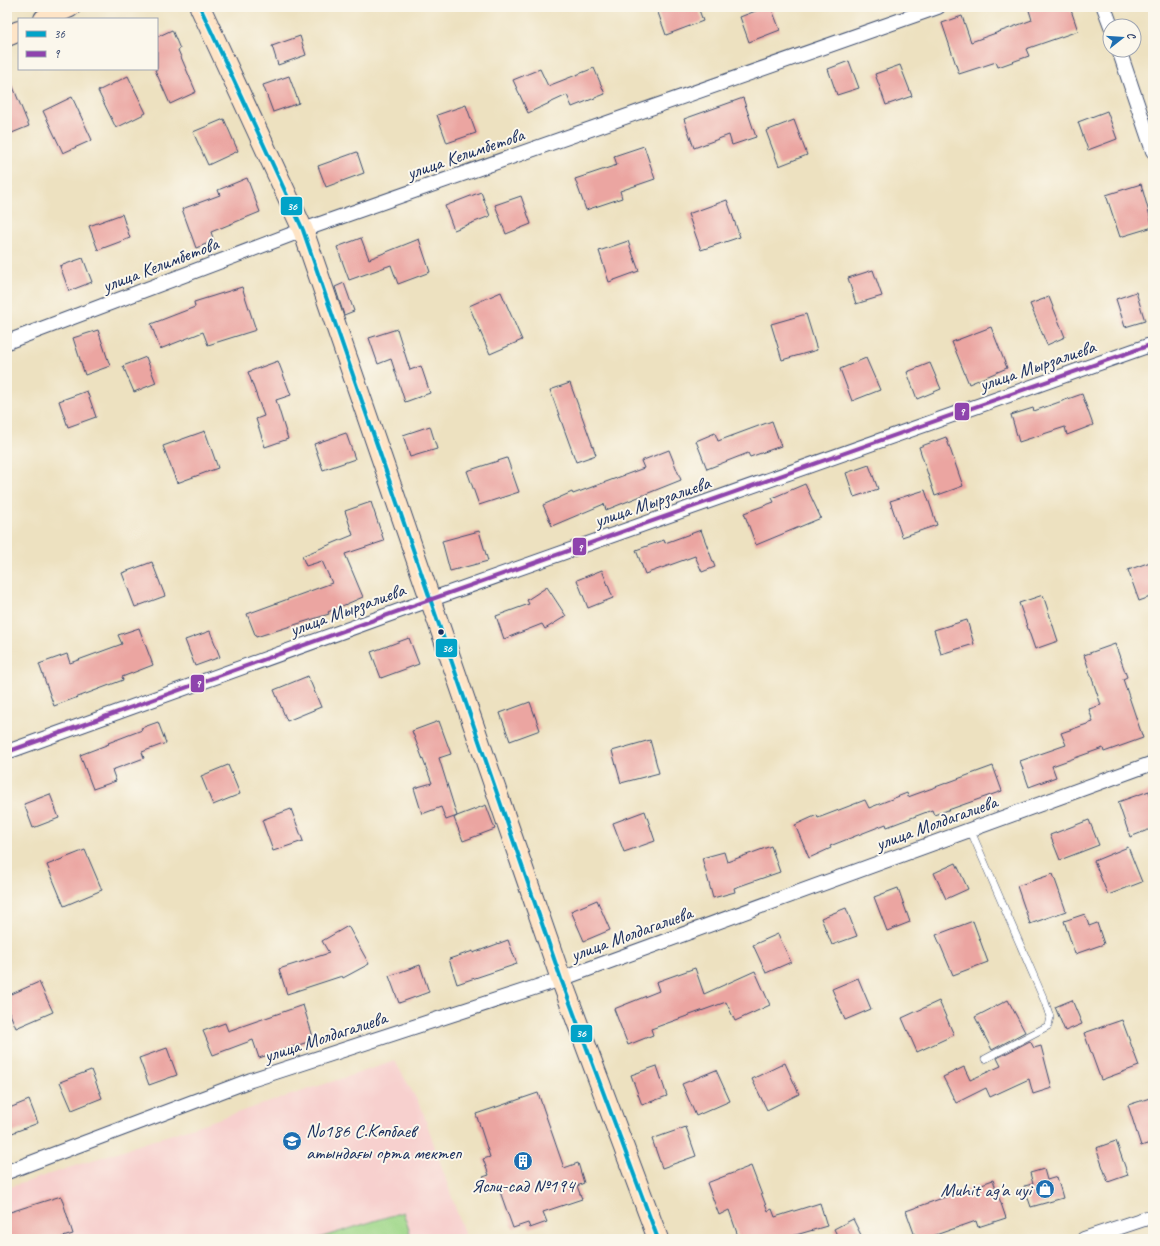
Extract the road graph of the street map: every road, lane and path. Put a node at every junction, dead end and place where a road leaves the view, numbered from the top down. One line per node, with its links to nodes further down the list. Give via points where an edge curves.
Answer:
1 (70, 7): 5 (main road)
2 (200, 7): 11 (main road)
3 (938, 7): 11 (street, улица Келимбетова)
4 (1104, 7): 6 (street)
5 (46, 18)
6 (1108, 18)
7 (18, 31): 8 (main road)
8 (7, 36)
9 (1122, 58): 10 (street)
10 (1153, 150)
11 (303, 230): 12 (street, улица Келимбетова); 14 (main road)
12 (7, 342)
13 (1153, 344): 14 (street, улица Мырзалиева)
14 (432, 599): 15 (street, улица Мырзалиева); 18 (main road)
15 (7, 752)
16 (1153, 763): 17 (street, улица Молдагалиева)
17 (970, 829): 18 (street, улица Молдагалиева); 19 (lane, via 1050,1017 1048,1026)
18 (561, 978): 20 (street, улица Молдагалиева, via 251,1080); 22 (main road)
19 (985, 1059)
20 (7, 1172)
21 (1153, 1216): 23 (street)
22 (658, 1239)
23 (1084, 1239)

